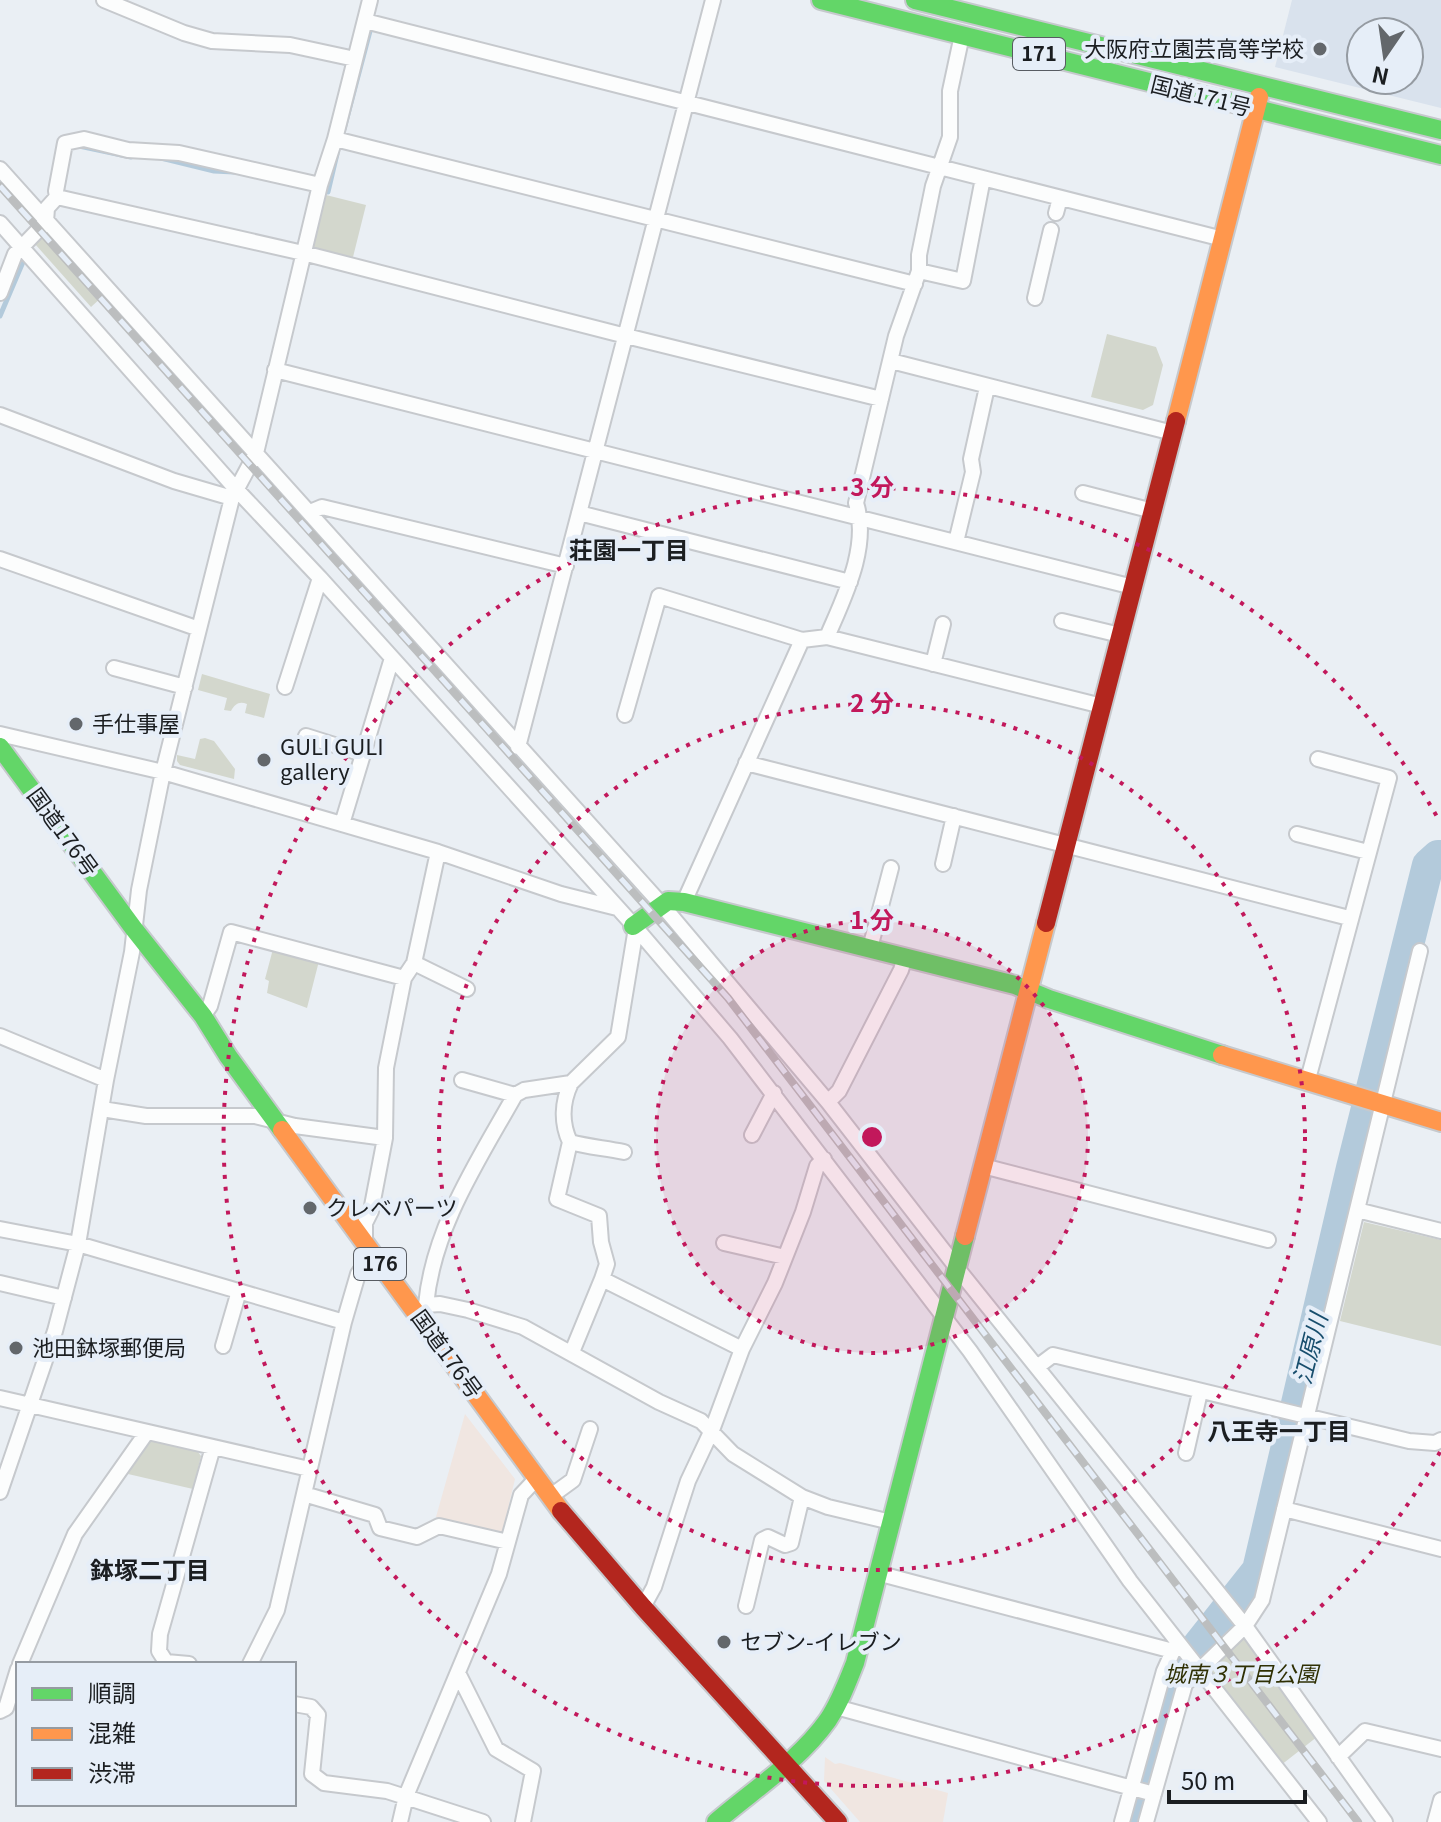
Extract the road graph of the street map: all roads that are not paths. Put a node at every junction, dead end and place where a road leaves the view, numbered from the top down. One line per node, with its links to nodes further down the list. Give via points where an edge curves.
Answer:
1 (104, 0): 9 (street, via 212,41 290,45)
2 (370, 0): 7 (street)
3 (713, 0): 11 (street)
4 (821, 0): 8 (main road, 国道171号 / 171)
5 (915, 0): 6 (main road, 国道171号 / 171)
6 (974, 7): 10 (main road, 国道171号 / 171)
7 (365, 21): 9 (street); 11 (street)
8 (962, 35): 12 (main road, 国道171号 / 171); 16 (street, via 950,91 950,137)
9 (355, 59): 14 (street)
10 (1262, 85): 12 (main road); 13 (main road, 国道171号 / 171)
11 (687, 103): 16 (street); 23 (street)
12 (1256, 110): 15 (main road, 国道171号 / 171); 27 (main road)
13 (1441, 130)
14 (335, 139): 19 (street); 23 (street)
15 (1441, 155)
16 (941, 168): 18 (street); 30 (street)
17 (0, 169): 24 (street)
18 (983, 178): 21 (street); 30 (street, via 963,281)
19 (320, 185): 20 (street, via 179,153 128,150 84,139 65,143); 29 (street)
20 (57, 197): 24 (street, via 47,208); 29 (street)
21 (1060, 198): 22 (street); 27 (street)
22 (1056, 213)
23 (656, 219): 30 (street); 33 (street)
24 (46, 222): 28 (street); 41 (street)
25 (0, 223): 28 (street)
26 (1051, 230): 32 (street)
27 (1223, 239): 39 (main road)
28 (21, 246): 31 (street); 43 (street)
29 (303, 253): 33 (street); 35 (street)
30 (917, 278): 34 (street)
31 (0, 293)
32 (1035, 298)
33 (626, 336): 37 (street); 40 (street)
34 (891, 361): 36 (street); 37 (street)
35 (275, 370): 40 (street); 41 (street)
36 (987, 387): 39 (street); 48 (street)
37 (881, 399): 47 (street, via 856,503)
38 (0, 415): 43 (street, via 174,481)
39 (1173, 433): 44 (main road)
40 (595, 451): 46 (street); 47 (street)
41 (256, 453): 43 (street); 45 (street)
42 (1083, 493): 44 (street)
43 (234, 494): 51 (street); 56 (street)
44 (1153, 511): 53 (main road)
45 (310, 512): 50 (street, via 322,507); 70 (street)
46 (579, 513): 50 (street); 52 (street)
47 (861, 518): 48 (street); 52 (street)
48 (956, 542): 53 (street)
49 (0, 559): 56 (street)
50 (566, 566): 70 (street)
51 (320, 578): 60 (street); 64 (street)
52 (850, 582): 58 (street)
53 (1133, 587): 57 (main road)
54 (1062, 621): 57 (street)
55 (943, 624): 61 (street)
56 (199, 629): 63 (street)
57 (1120, 635): 65 (main road)
58 (827, 637): 59 (street); 61 (street)
59 (802, 640): 66 (street, via 659,596); 73 (street)
60 (392, 658): 71 (street); 85 (street)
61 (933, 664): 65 (street)
62 (114, 668): 63 (street)
63 (185, 687): 74 (street)
64 (285, 687)
65 (1102, 706): 78 (main road)
66 (625, 715)
67 (0, 734): 74 (street)
68 (306, 736): 71 (street)
69 (0, 747): 88 (main road, 国道176号 / 176)
70 (518, 747): 84 (street)
71 (363, 754): 76 (street)
72 (1318, 759): 80 (street, via 1389,778)
73 (746, 763): 75 (street); 83 (street)
74 (163, 772): 76 (street); 88 (street)
75 (954, 816): 78 (street); 81 (street)
76 (342, 824): 79 (street)
77 (1297, 834): 80 (street)
78 (1066, 845): 86 (street); 95 (main road)
79 (438, 852): 85 (street); 92 (street)
80 (1368, 852): 86 (street)
81 (943, 864)
82 (891, 868): 89 (street)
83 (684, 902): 84 (main road); 89 (main road)
84 (662, 905): 87 (main road); 106 (street)
85 (615, 907): 87 (street)
86 (1349, 918): 101 (street)
87 (637, 924): 100 (street, via 618,1037); 103 (street)
88 (134, 929): 96 (main road, 国道176号 / 176); 98 (street)
89 (870, 948): 91 (main road)
90 (1420, 951): 107 (street)
91 (905, 957): 95 (main road); 106 (street, via 839,1091)
92 (414, 963): 93 (street); 94 (street)
93 (404, 978): 96 (street, via 231,932); 112 (street, via 386,1068)
94 (467, 989)
95 (1029, 991): 101 (main road); 116 (main road)
96 (203, 1016): 109 (main road, 国道176号 / 176)
97 (0, 1036): 98 (street)
98 (106, 1080): 108 (street)
99 (462, 1080): 104 (street)
100 (571, 1083): 102 (street); 105 (street)
101 (1307, 1083): 107 (main road)
102 (547, 1086): 104 (street); 105 (street, via 549,1094)
103 (774, 1093): 111 (street); 115 (street)
104 (515, 1095): 130 (street, via 447,1220)
105 (565, 1100): 113 (street)
106 (828, 1102): 125 (street)
107 (1372, 1103): 110 (main road); 117 (street)
108 (102, 1109): 109 (street); 123 (street)
109 (275, 1121): 112 (street); 121 (main road, 国道176号 / 176)
110 (1441, 1122)
111 (752, 1135)
112 (385, 1138): 121 (street)
113 (570, 1142): 114 (street); 126 (street, via 557,1199 599,1216 607,1264)
114 (624, 1152)
115 (824, 1159): 124 (street); 131 (street)
116 (983, 1166): 120 (street); 125 (main road)
117 (1357, 1210): 119 (street); 140 (street)
118 (0, 1229): 123 (street)
119 (1441, 1231)
120 (1268, 1240)
121 (364, 1243): 130 (main road, 国道176号 / 176); 132 (street, via 365,1264)
122 (724, 1243): 124 (street)
123 (78, 1244): 128 (street); 129 (street)
124 (785, 1257): 134 (street)
125 (957, 1268): 131 (main road); 136 (street)
126 (602, 1279): 134 (street); 135 (street)
127 (0, 1283): 129 (street)
128 (239, 1291): 132 (street); 133 (street)
129 (64, 1298): 139 (street)
130 (421, 1309): 135 (street, via 440,1304 468,1310 523,1327); 148 (main road, 国道176号 / 176)
131 (944, 1317): 154 (main road); 161 (street)
132 (344, 1322): 147 (street)
133 (223, 1346)
134 (742, 1349): 142 (street)
135 (572, 1352): 142 (street)
136 (1037, 1367): 137 (street, via 1053,1355); 160 (street)
137 (1200, 1392): 140 (street); 146 (street)
138 (0, 1398): 139 (street)
139 (30, 1405): 143 (street); 149 (street)
140 (1307, 1418): 144 (street, via 1409,1441); 153 (street)
141 (590, 1429): 151 (street, via 573,1480)
142 (712, 1430): 152 (street, via 733,1454); 159 (street)
143 (147, 1432): 145 (street); 162 (street, via 75,1534)
144 (1441, 1440)
145 (213, 1447): 147 (street); 163 (street, via 160,1634 159,1651)
146 (1186, 1453)
147 (309, 1469): 150 (street)
148 (537, 1478): 151 (main road, 国道176号 / 176); 155 (street, via 521,1495)
149 (0, 1492)
150 (304, 1494): 155 (street, via 375,1515 380,1528 417,1537 439,1526); 164 (street, via 277,1610)
151 (551, 1496): 159 (main road, 国道176号 / 176)
152 (802, 1497): 154 (street); 158 (street, via 791,1543 762,1540)
153 (1284, 1509): 156 (street); 160 (street, via 1262,1600)
154 (891, 1522): 157 (main road)
155 (508, 1542): 166 (street)
156 (1441, 1549)
157 (877, 1573): 161 (street); 169 (main road, via 855,1663)
158 (746, 1606)
159 (643, 1607): 173 (main road, 国道176号 / 176)
160 (1245, 1626): 165 (street); 172 (street)
161 (1176, 1649): 165 (street); 174 (street, via 1164,1671)
162 (21, 1662)
163 (166, 1662)
164 (251, 1662)
165 (1198, 1670): 177 (street, via 1185,1684); 185 (street)
166 (458, 1673): 175 (street); 180 (street, via 496,1749 533,1771)
167 (16, 1676): 170 (street, via 6,1708)
168 (296, 1704): 175 (street, via 311,1707 318,1715 312,1774 318,1780)
169 (836, 1707): 173 (main road); 174 (street)
170 (0, 1711)
171 (1441, 1749): 172 (street, via 1365,1731)
172 (1338, 1757): 186 (street)
173 (785, 1762): 181 (main road); 182 (main road, 国道176号 / 176)
174 (1132, 1787): 177 (street); 183 (street)
175 (406, 1796): 178 (street); 179 (street)
176 (1441, 1800): 187 (street)
177 (1150, 1808): 184 (street)
178 (400, 1822)
179 (483, 1822)
180 (523, 1822)
181 (716, 1822)
182 (837, 1822)
183 (1122, 1822)
184 (1161, 1822)
185 (1319, 1822)
186 (1385, 1822)
187 (1435, 1822)

